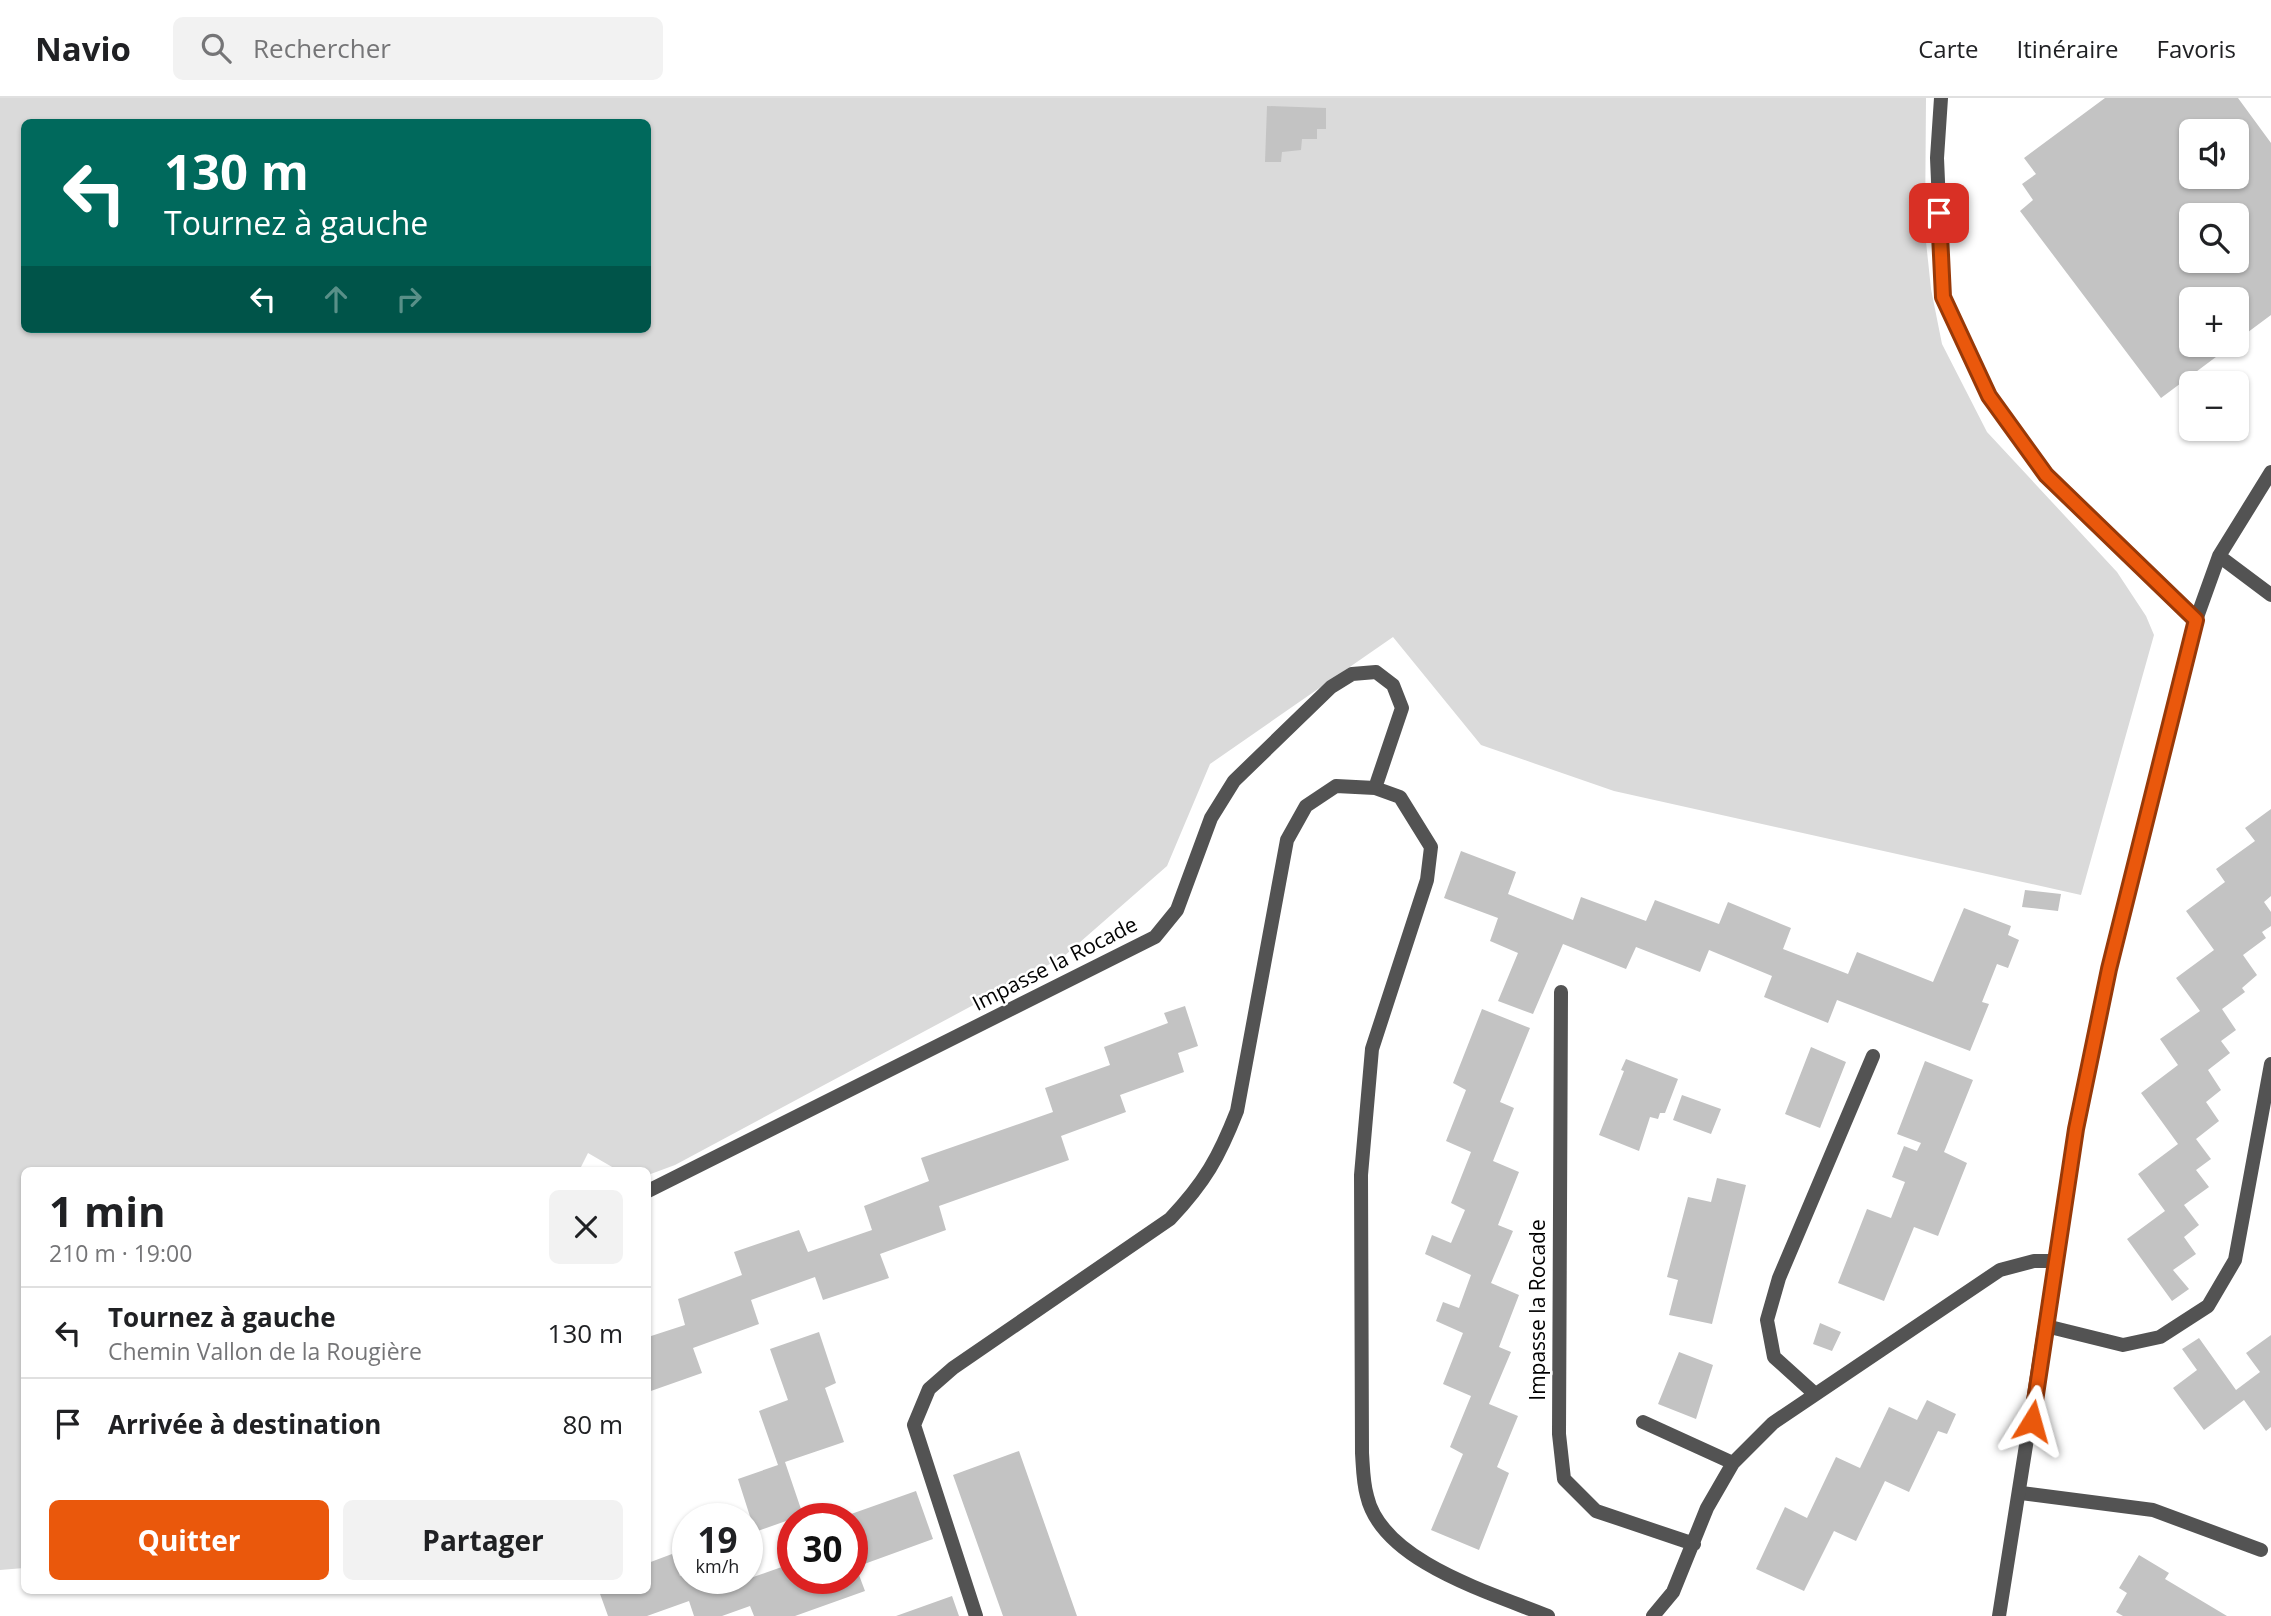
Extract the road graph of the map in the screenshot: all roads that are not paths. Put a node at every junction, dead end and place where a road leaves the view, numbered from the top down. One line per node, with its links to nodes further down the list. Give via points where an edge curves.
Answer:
1 (1941, 98): 5 (street, via 1937,158 1943,297 1989,396 2046,475)
2 (2271, 472): 3 (street)
3 (2220, 556): 4 (street); 5 (street)
4 (2271, 595)
5 (2196, 620): 11 (street, via 2109,969 2076,1129)
6 (1376, 788): 10 (street, Impasse la Rocade, via 1402,708 1393,685 1376,672 1352,674 1331,687 1234,781 1211,818 1177,910 1155,937); 19 (street, via 1336,786 1306,806 1287,840 1237,1111 1221,1152 1200,1187 1170,1219 929,1389 914,1425); 20 (street, via 1400,797 1431,847 1427,880 1372,1049 1361,1175 1362,1453 1367,1498 1391,1539 1436,1570)
7 (1561, 992): 17 (street, Impasse la Rocade, via 1559,1434 1564,1479 1597,1511)
8 (1873, 1056): 13 (street, via 1779,1278 1767,1320 1774,1357)
9 (2271, 1064): 12 (street, via 2235,1260 2208,1306 2160,1337 2123,1345)
10 (651, 1189)
11 (2056, 1261): 12 (street); 13 (street, via 2000,1270)
12 (2046, 1326): 16 (street)
13 (1815, 1394): 15 (street, via 1773,1423)
14 (1643, 1422): 15 (street)
15 (1733, 1463): 17 (street, via 1707,1508)
16 (2021, 1493): 18 (street, via 2153,1510); 22 (street)
17 (1694, 1544): 21 (street, via 1673,1592)
18 (2261, 1550)
19 (976, 1616)
20 (1548, 1616)
21 (1653, 1616)
22 (1999, 1616)

